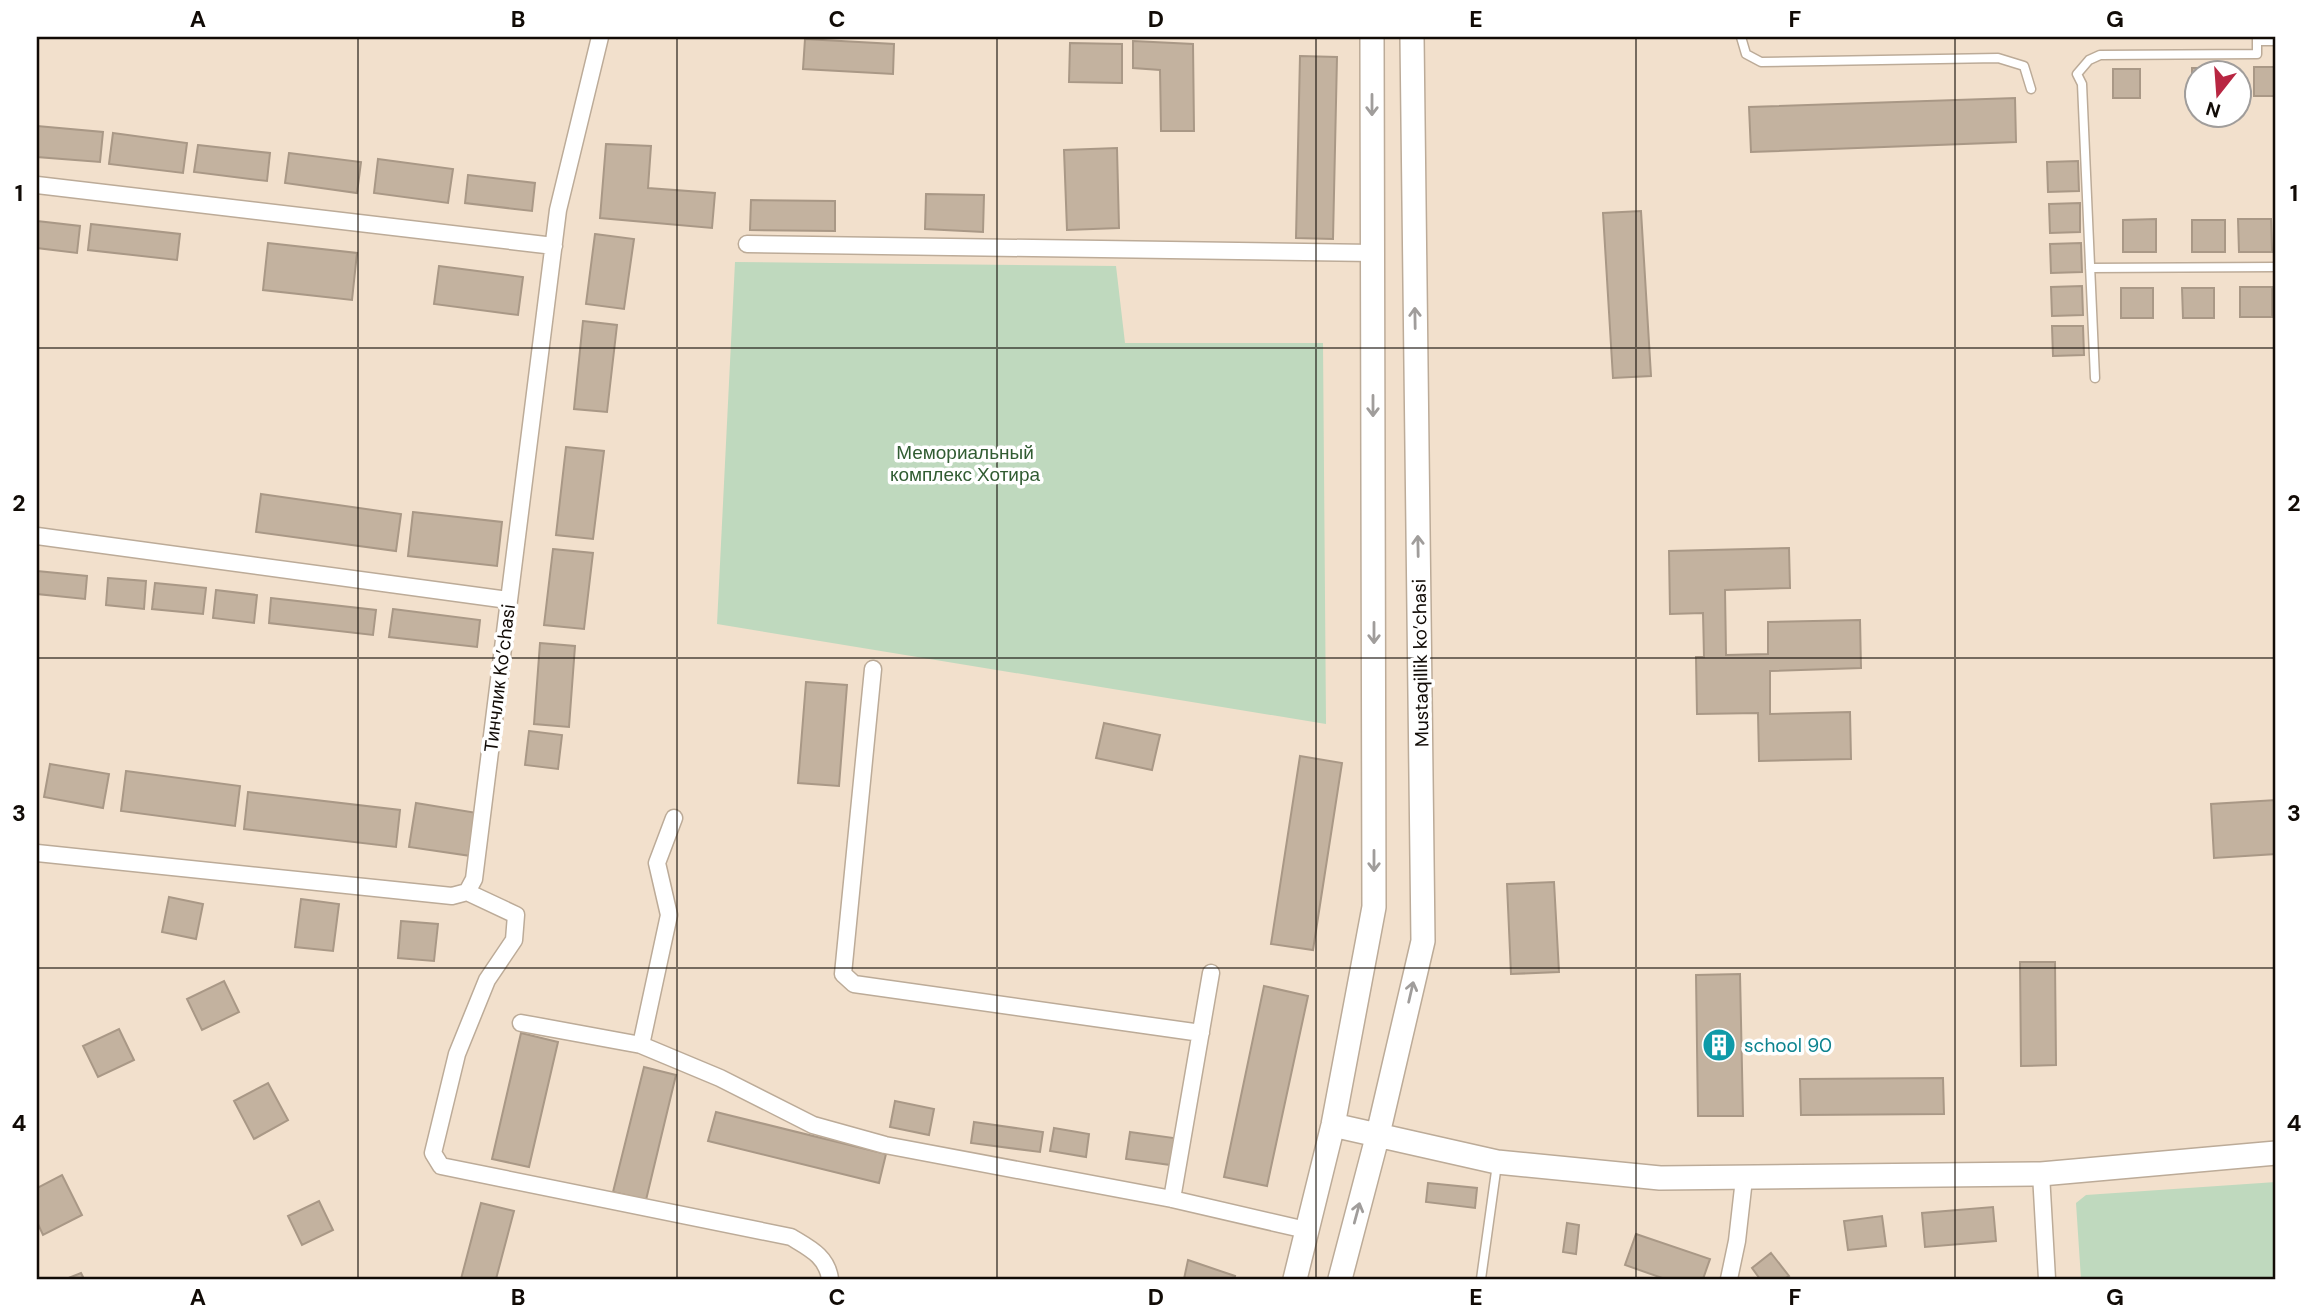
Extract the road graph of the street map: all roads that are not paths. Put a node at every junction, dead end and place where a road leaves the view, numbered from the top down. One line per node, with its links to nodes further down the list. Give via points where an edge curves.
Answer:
1 (600, 37): 10 (street, Тинчлик Ko’chasi)
2 (1372, 37): 11 (main road, one-way to 11)
3 (1412, 37): 26 (main road, Mustaqillik ko’chasi, one-way to 3, via 1423,941)
4 (1741, 37): 7 (lane, via 1745,54 1761,62 1998,58 2024,66)
5 (2257, 39): 6 (lane); 13 (lane, via 2256,54 2100,55 2081,67 2077,74 2082,84)
6 (2276, 41)
7 (2031, 89)
8 (37, 185): 10 (street)
9 (747, 244): 11 (street)
10 (554, 246): 16 (street, Тинчлик Ko’chasi)
11 (1373, 253): 25 (main road, one-way to 25, via 1374,907)
12 (2276, 267): 13 (lane)
13 (2090, 268): 14 (lane)
14 (2095, 378)
15 (37, 536): 16 (street)
16 (508, 600): 20 (street, Тинчлик Ko’chasi, via 474,879)
17 (873, 669): 23 (street, via 843,974 854,984)
18 (674, 818): 24 (street, via 657,863 669,915)
19 (37, 853): 20 (street, via 452,896)
20 (467, 892): 33 (street, via 516,915 514,940 487,980 457,1054 433,1153 442,1166 791,1237 822,1259)
21 (1211, 973): 23 (street)
22 (521, 1023): 24 (street)
23 (1201, 1033): 31 (street)
24 (641, 1045): 31 (street, via 825,1128 885,1145)
25 (1333, 1125): 26 (main road); 32 (main road)
26 (1378, 1134): 28 (main road); 35 (main road, Mustaqillik ko’chasi, one-way to 26)
27 (2276, 1153): 29 (main road)
28 (1497, 1162): 30 (main road, via 1660,1178); 36 (lane)
29 (2041, 1174): 30 (main road); 38 (street)
30 (1744, 1179): 37 (street)
31 (1172, 1199): 32 (street)
32 (1306, 1230): 34 (main road)
33 (830, 1279)
34 (1295, 1279)
35 (1340, 1279)
36 (1481, 1279)
37 (1729, 1279)
38 (2047, 1279)

